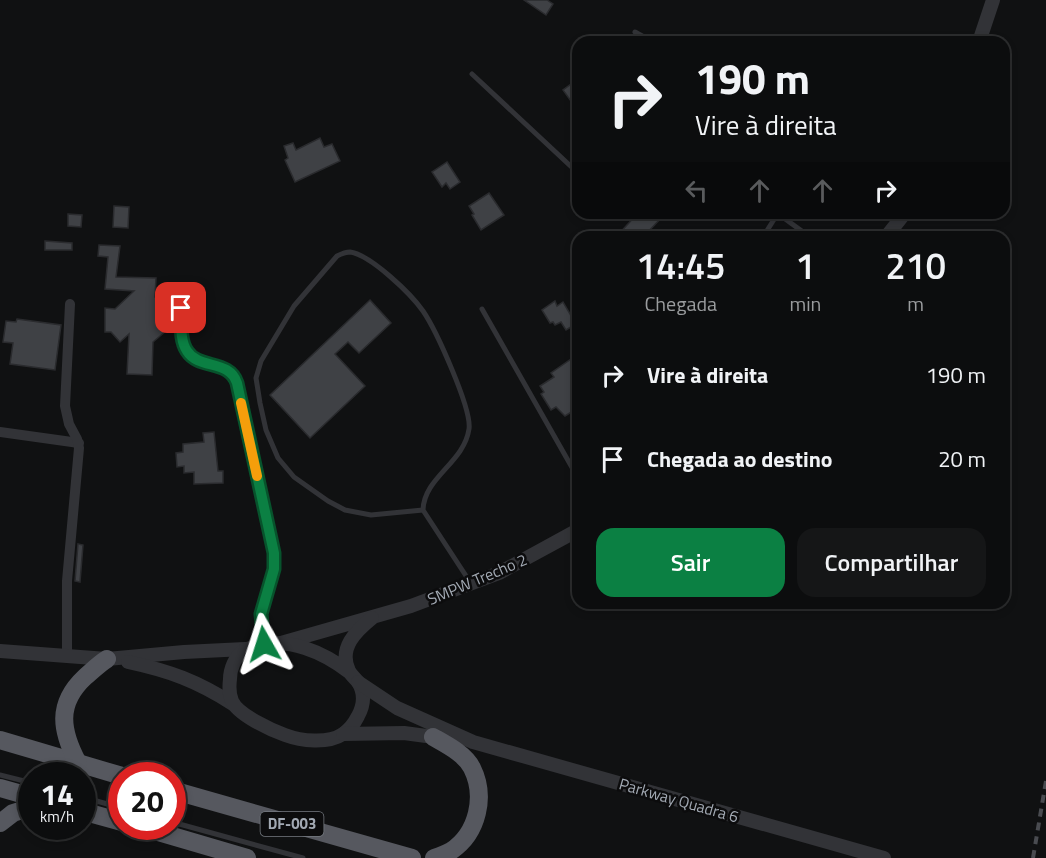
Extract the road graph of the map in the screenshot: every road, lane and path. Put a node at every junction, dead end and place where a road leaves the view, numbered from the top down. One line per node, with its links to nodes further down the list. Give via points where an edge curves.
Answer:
1 (993, 0): 4 (street)
2 (635, 32): 3 (lane)
3 (642, 36)
4 (981, 36)
5 (472, 74): 6 (lane)
6 (572, 167)
7 (786, 219): 9 (lane)
8 (900, 219): 10 (street)
9 (802, 231)
10 (891, 231)
11 (70, 304): 15 (street, via 65,406)
12 (181, 308): 21 (lane, via 186,351 234,374 237,383 274,553 274,569 261,614)
13 (482, 309): 16 (lane)
14 (0, 432): 15 (street)
15 (79, 443): 24 (street, via 67,581)
16 (572, 467)
17 (423, 510): 17 (lane, via 371,515 345,510 294,477 278,458 266,430 256,378 261,361 294,306 344,252 372,263 412,296 436,336 468,413 465,446 426,494); 19 (lane)
18 (572, 534): 19 (street, SMPW Trecho 2, via 499,573)
19 (471, 583): 20 (street, SMPW Trecho 2)
20 (372, 618): 21 (street, SMPW Trecho 2); 26 (street, via 350,639 346,659)
21 (271, 644): 22 (street); 26 (street, via 299,646 325,655)
22 (245, 649): 25 (street); 27 (street, via 236,658 230,674)
23 (0, 651): 24 (street)
24 (67, 657): 25 (street)
25 (112, 659): 27 (street, via 171,672); 33 (highway, via 76,686 66,705 65,735)
26 (354, 677): 28 (street, via 363,694 362,707); 31 (street, Parkway Quadra 6, via 397,708)
27 (233, 704): 28 (street, via 258,724 291,737 312,740)
28 (343, 734): 29 (street, Parkway Quadra 6, via 396,732)
29 (433, 737): 31 (street, Parkway Quadra 6); 46 (highway, via 458,752 472,767 479,788 479,808 471,829 451,851)
30 (0, 740): 32 (highway)
31 (473, 742): 47 (street, Parkway Quadra 6)
32 (75, 762)
33 (78, 762)
34 (0, 775): 35 (lane)
35 (18, 780)
36 (0, 788): 37 (highway)
37 (18, 792)
38 (186, 794): 45 (highway, DF-003)
39 (18, 811): 40 (highway)
40 (0, 823)
41 (186, 826): 44 (lane)
42 (186, 840): 43 (highway)
43 (247, 858)
44 (303, 858)
45 (412, 858)
46 (434, 858)
47 (884, 858)

